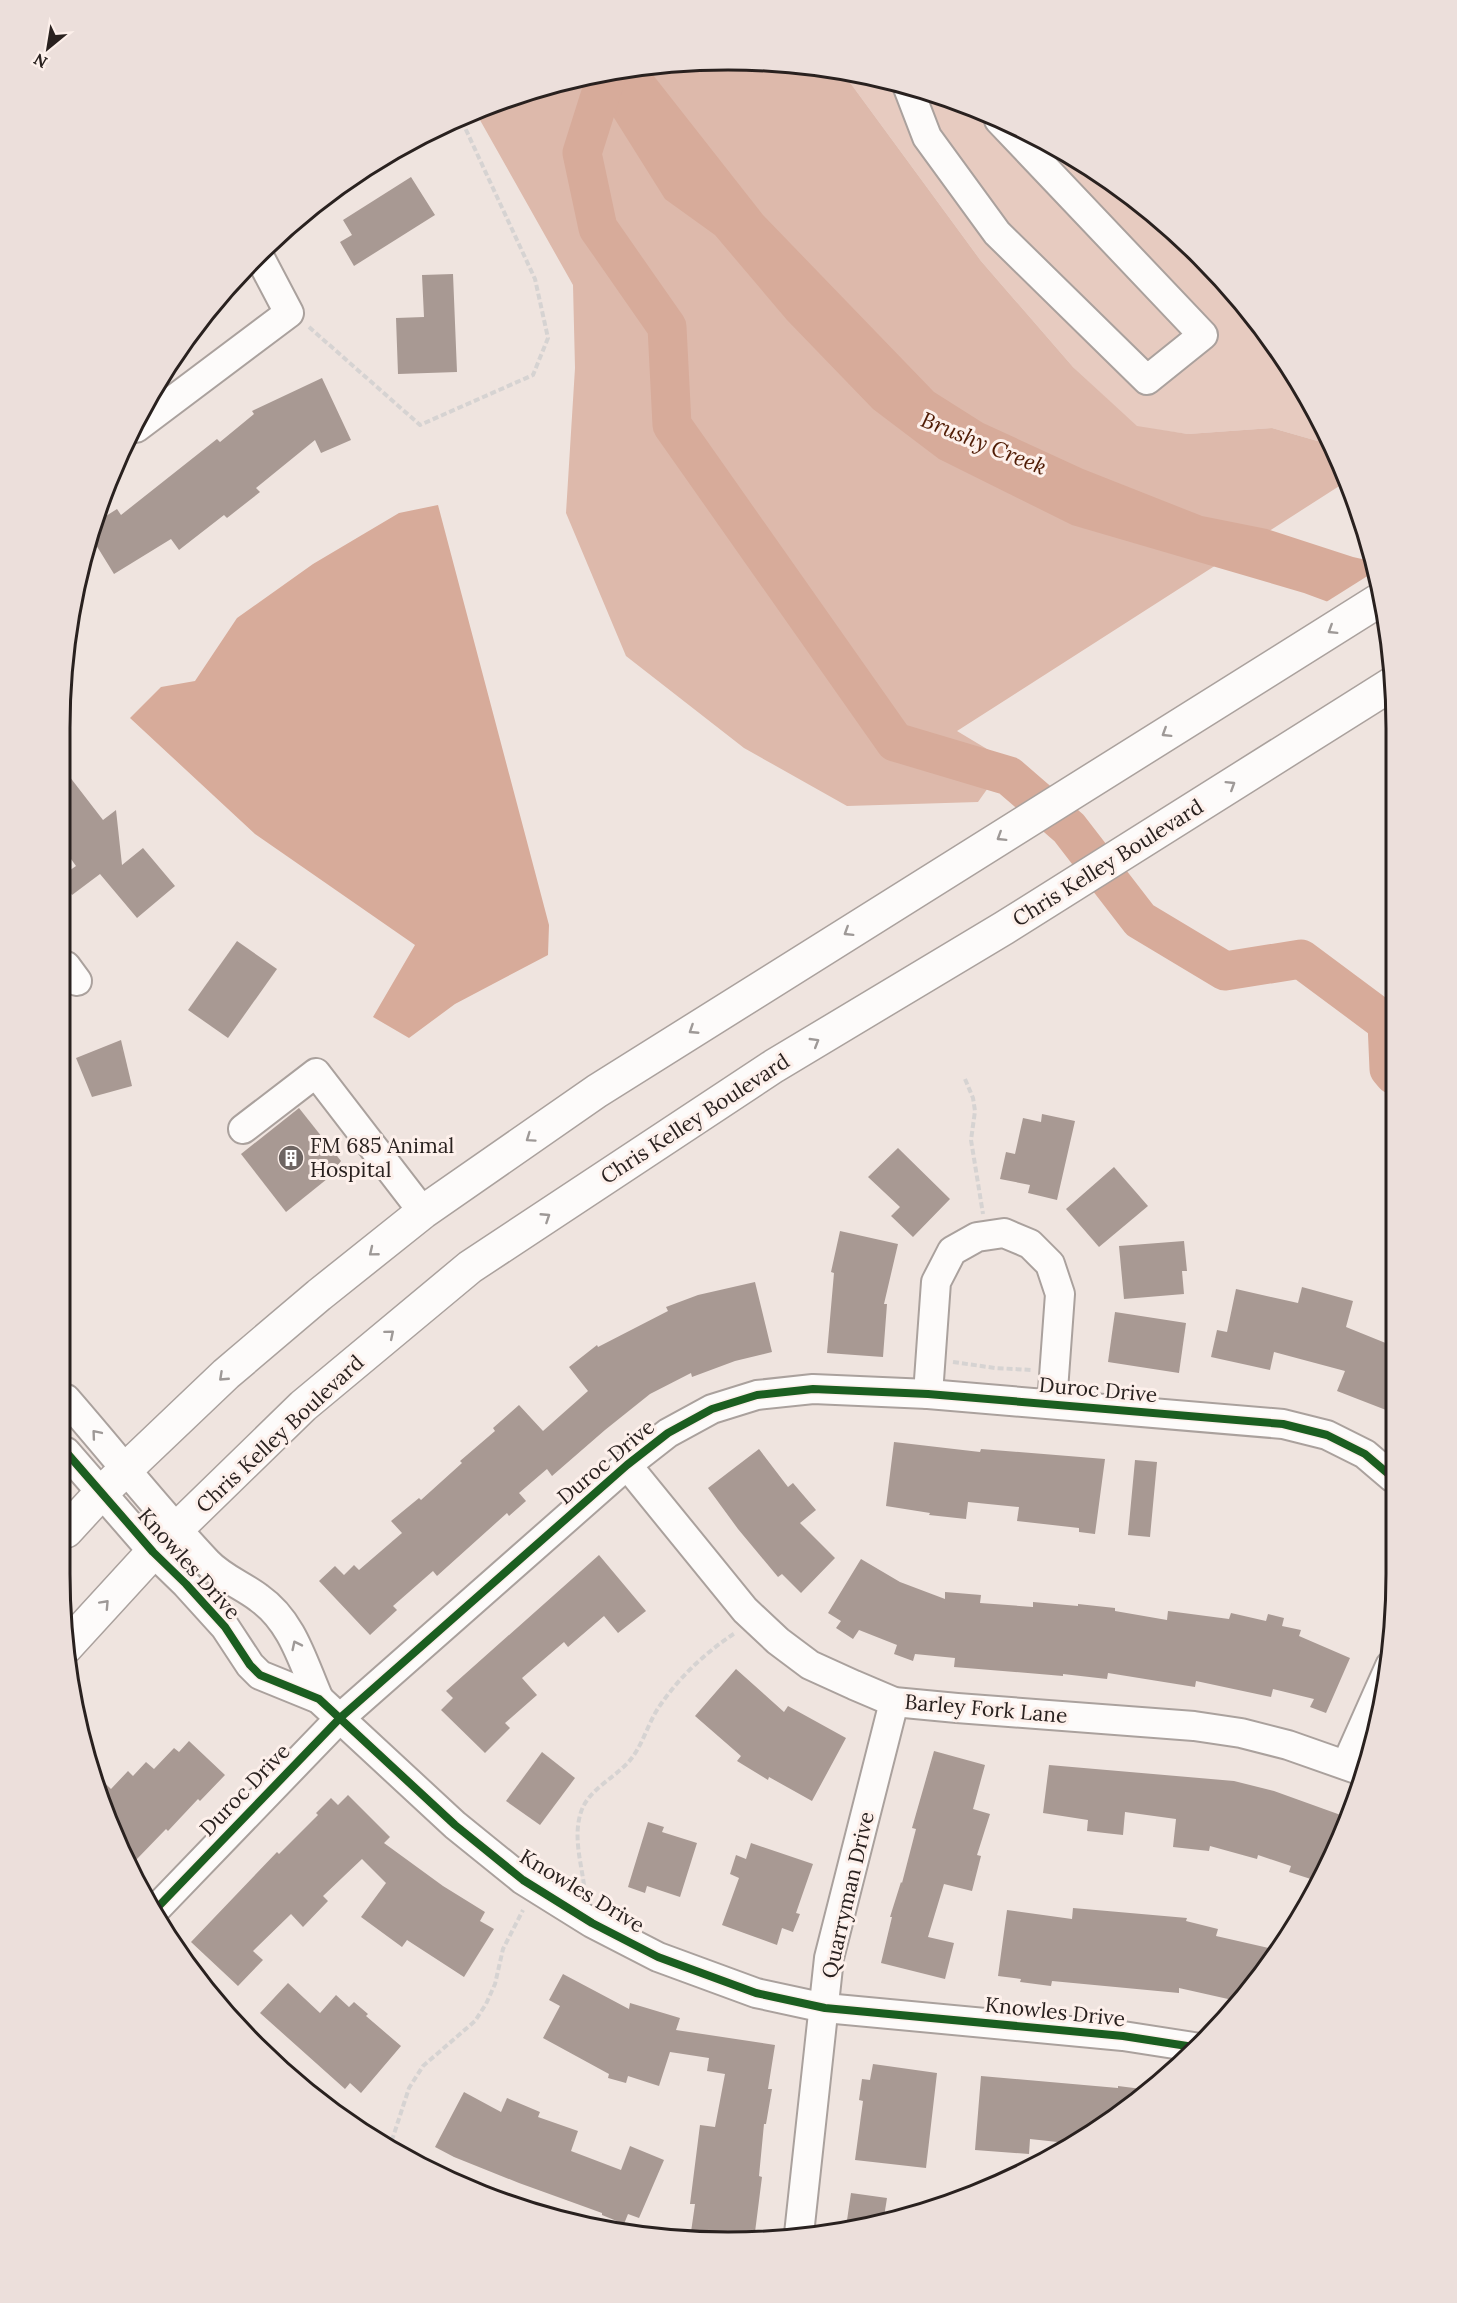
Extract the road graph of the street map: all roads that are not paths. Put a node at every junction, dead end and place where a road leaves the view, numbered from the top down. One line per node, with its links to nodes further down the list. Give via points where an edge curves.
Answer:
1 (911, 97): 2 (street, via 927,137 997,233 1147,380 1203,335)
2 (1013, 135)
3 (263, 263): 4 (street, via 289,313)
4 (147, 421)
5 (1374, 603): 8 (main road, one-way to 8, via 597,1091)
6 (1385, 688): 18 (main road, Chris Kelley Boulevard, one-way to 6, via 303,1406 470,1267 774,1066 1004,928)
7 (243, 1129): 8 (street, via 316,1073)
8 (423, 1212): 14 (main road, one-way to 14, via 226,1374)
9 (928, 1394): 11 (street, Duroc Drive); 11 (street, via 936,1282 952,1251 977,1238 1004,1233 1030,1244 1050,1264 1060,1294); 13 (street, Duroc Drive, via 813,1389 757,1395 712,1408 668,1433)
10 (70, 1404): 14 (street, Knowles Drive, one-way to 10)
11 (1052, 1404): 15 (street, Duroc Drive, via 1283,1424 1327,1435 1365,1455)
12 (70, 1457): 16 (street, Knowles Drive)
13 (627, 1465): 22 (street, Barley Fork Lane, via 745,1610 778,1641 810,1665); 23 (street, Duroc Drive)
14 (125, 1470): 16 (main road); 18 (street, Knowles Drive)
15 (1386, 1472)
16 (100, 1493): 17 (main road); 19 (street, Knowles Drive)
17 (70, 1527)
18 (178, 1530): 19 (main road, Chris Kelley Boulevard); 21 (street, Knowles Drive, one-way to 18, via 302,1656 278,1615 209,1564)
19 (153, 1552): 20 (main road, Chris Kelley Boulevard, one-way to 19); 21 (street, Knowles Drive, via 225,1627 260,1675)
20 (74, 1638)
21 (319, 1699): 23 (street, Knowles Drive)
22 (894, 1702): 25 (street, Barley Fork Lane, via 1194,1726 1276,1742); 27 (street, Quarryman Drive, via 829,1958)
23 (340, 1718): 26 (street, Duroc Drive); 27 (street, Knowles Drive, via 455,1825 514,1873 592,1923 658,1957 745,1989)
24 (1368, 1729): 25 (street)
25 (1354, 1768)
26 (160, 1905)
27 (825, 2008): 28 (street, Knowles Drive, via 1123,2036); 29 (street, Quarryman Drive)
28 (1187, 2046)
29 (800, 2228)

